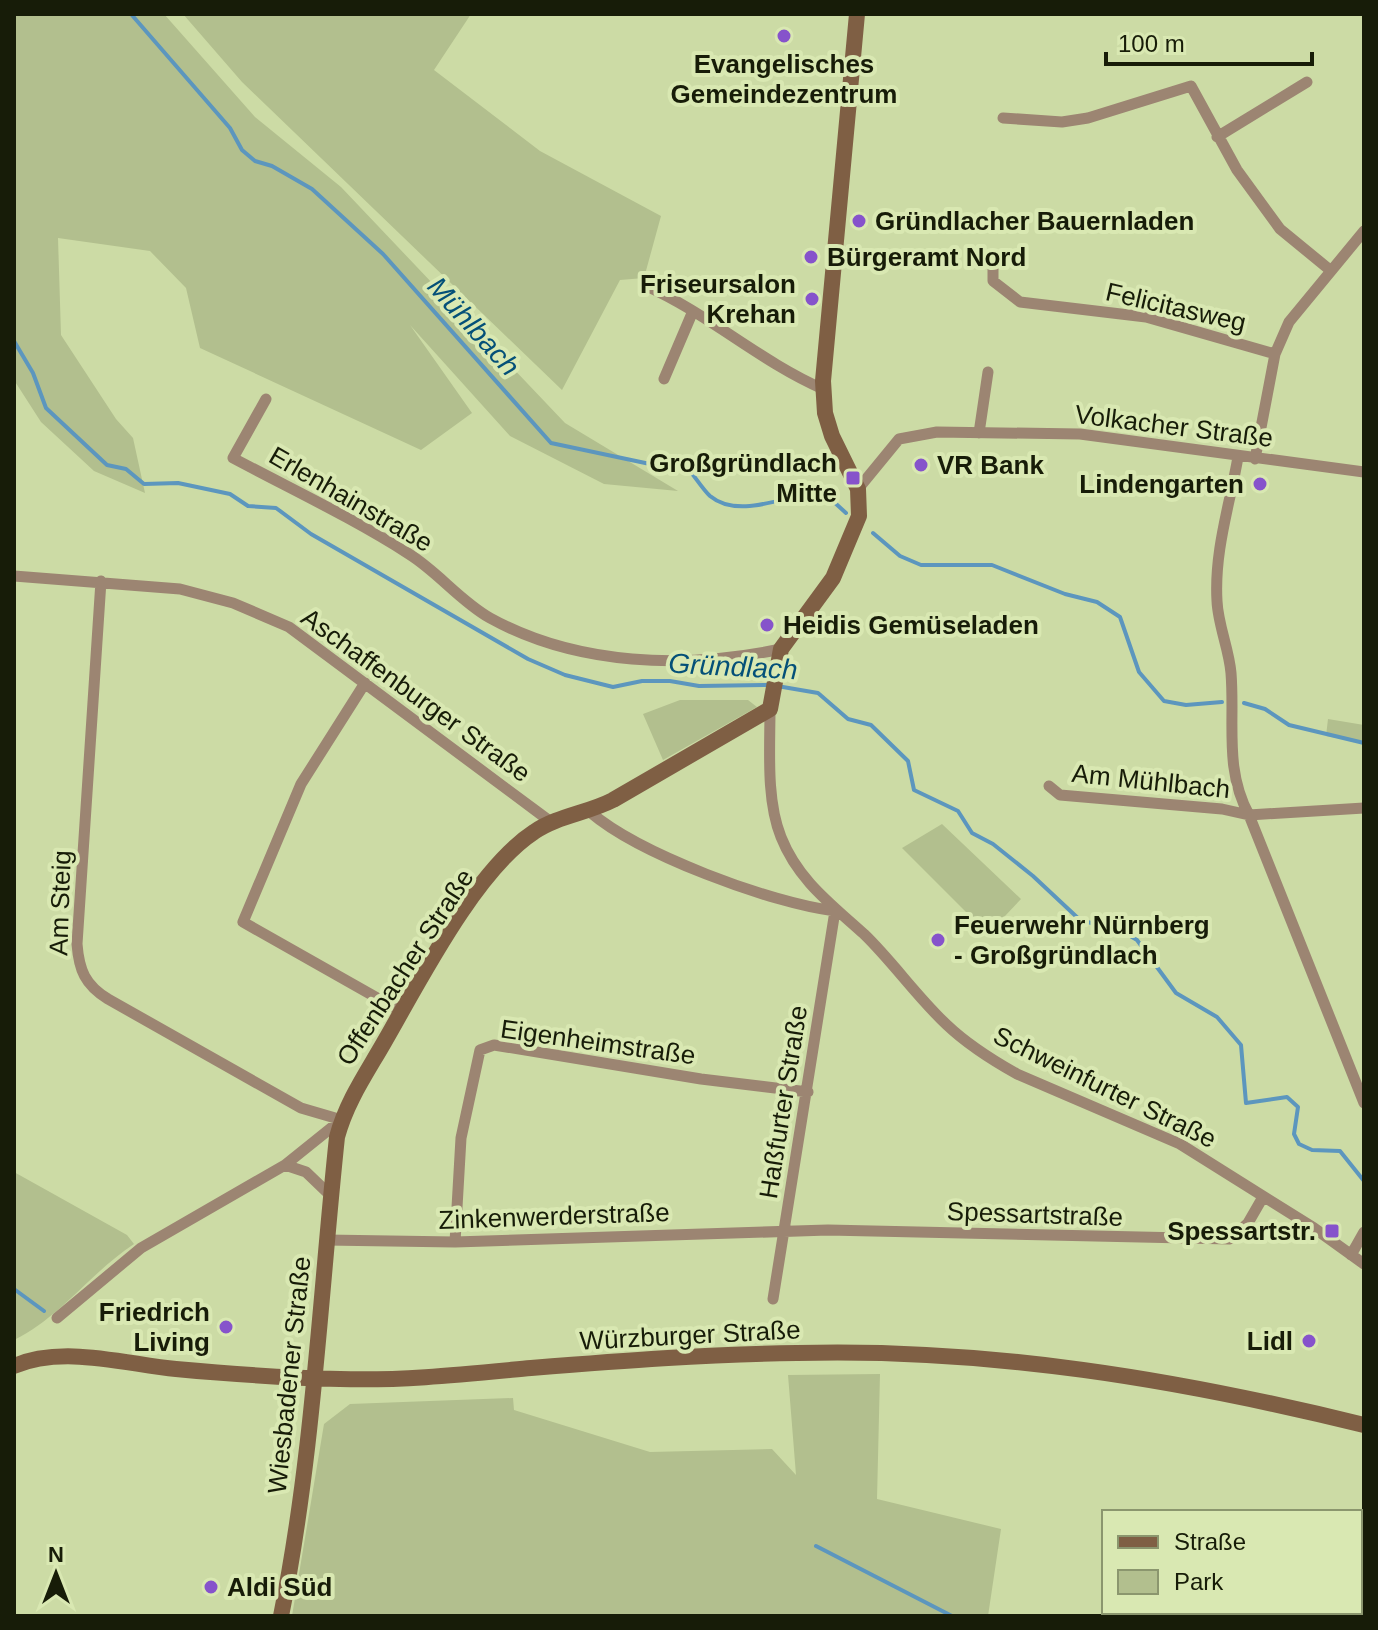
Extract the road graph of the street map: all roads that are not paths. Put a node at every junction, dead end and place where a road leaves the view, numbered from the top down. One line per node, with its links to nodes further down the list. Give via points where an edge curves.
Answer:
1 (857, 14): 13 (main road)
2 (1307, 82): 4 (street)
3 (1003, 118): 4 (street, via 1088,118 1191,86)
4 (1217, 137): 7 (street, via 1280,229)
5 (1364, 231): 7 (street)
6 (993, 267): 10 (street, Felicitasweg, via 993,281 1020,302 1146,317)
7 (1330, 270): 10 (street, via 1294,312)
8 (644, 285): 9 (street)
9 (693, 311): 12 (street); 13 (street, via 750,351)
10 (1275, 354): 17 (street)
11 (988, 372): 15 (street)
12 (664, 379)
13 (823, 389): 19 (main road, via 832,436)
14 (266, 399): 22 (street, Erlenhainstraße, via 233,458 410,554 488,617 586,652 663,662)
15 (979, 433): 16 (street, Volkacher Straße, via 1115,436); 19 (street, Volkacher Straße, via 899,439)
16 (1238, 457): 17 (street, Volkacher Straße); 28 (street, via 1224,519 1217,602 1231,672 1231,758 1237,793)
17 (1255, 459): 18 (street, Volkacher Straße)
18 (1364, 472)
19 (858, 489): 22 (main road, via 859,516 838,569)
20 (14, 576): 21 (street, Aschaffenburger Straße)
21 (101, 581): 23 (street, Aschaffenburger Straße, via 180,589 233,603 289,627); 36 (street, Am Steig, via 77,944 82,973 108,999 301,1108)
22 (779, 656): 24 (main road)
23 (365, 683): 29 (street, Aschaffenburger Straße); 33 (street, via 301,784 243,922)
24 (771, 705): 27 (main road, Offenbacher Straße); 30 (street, Schweinfurter Straße, via 770,756 779,833)
25 (1049, 786): 28 (street, Am Mühlbach, via 1060,795)
26 (1364, 808): 28 (street, Am Mühlbach)
27 (590, 812): 29 (main road, Offenbacher Straße); 31 (street, via 616,832 744,888)
28 (1249, 815): 35 (street)
29 (551, 822): 33 (main road, Offenbacher Straße, via 519,843 478,893)
30 (815, 891): 31 (street); 32 (street, Schweinfurter Straße)
31 (806, 908): 32 (street)
32 (835, 911): 34 (street, Haßfurter Straße); 40 (street, Schweinfurter Straße, via 945,1023 988,1058 1180,1144)
33 (402, 1012): 36 (main road, Offenbacher Straße)
34 (808, 1092): 41 (street, Haßfurter Straße); 44 (street, Eigenheimstraße, via 494,1045 480,1050 461,1138)
35 (1364, 1103)
36 (342, 1120): 37 (main road, Offenbacher Straße); 38 (street, Offenbacher Straße)
37 (337, 1137): 39 (main road, Wiesbadener Straße)
38 (285, 1165): 39 (street, via 306,1172); 48 (street, Offenbacher Straße, via 141,1248)
39 (331, 1196): 43 (main road, Wiesbadener Straße)
40 (1263, 1197): 41 (street, Spessartstraße, via 1248,1223 1230,1239); 45 (street, Schweinfurter Straße)
41 (783, 1231): 44 (street, Zinkenwerderstraße); 47 (street, Haßfurter Straße)
42 (1364, 1232): 45 (street)
43 (326, 1240): 44 (street, Zinkenwerderstraße); 50 (main road, Wiesbadener Straße)
44 (455, 1242)
45 (1351, 1255): 46 (street, Schweinfurter Straße)
46 (1364, 1264)
47 (773, 1299)
48 (57, 1318)
49 (14, 1366): 50 (main road, Würzburger Straße, via 37,1358 72,1357)
50 (313, 1378): 51 (main road, Würzburger Straße, via 425,1377 777,1353 957,1356 1185,1384); 52 (main road, Wiesbadener Straße, via 303,1488)
51 (1364, 1425)
52 (281, 1616)

